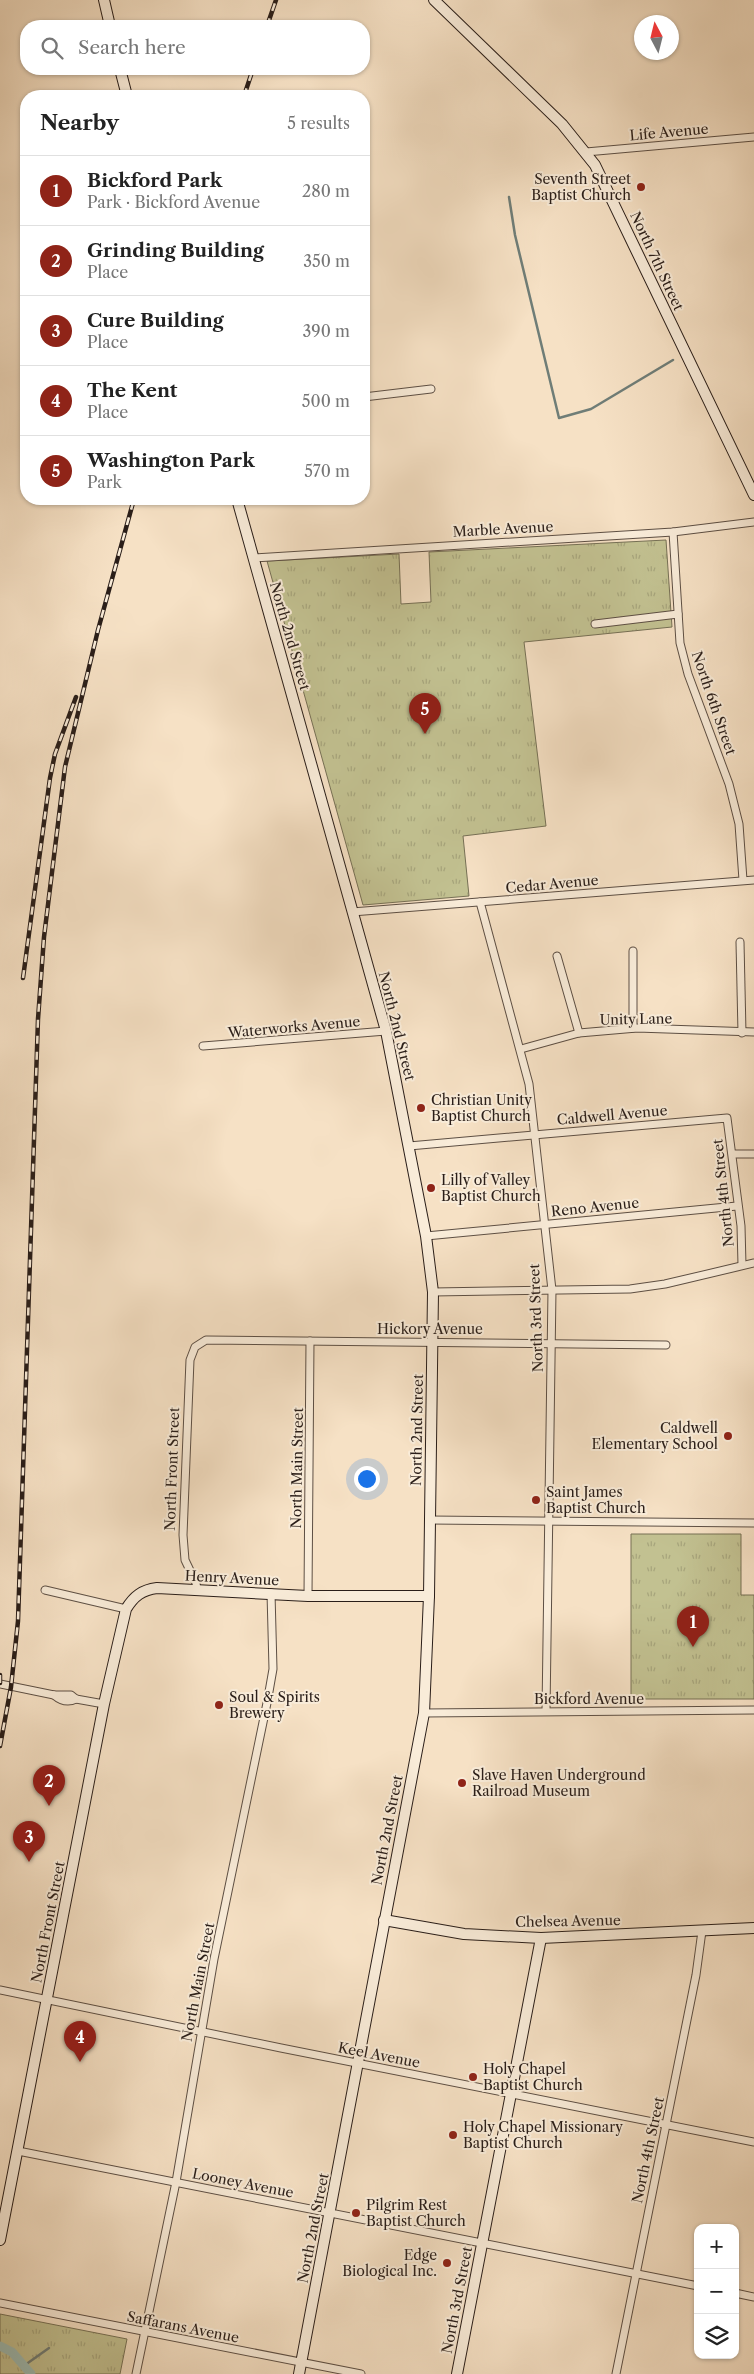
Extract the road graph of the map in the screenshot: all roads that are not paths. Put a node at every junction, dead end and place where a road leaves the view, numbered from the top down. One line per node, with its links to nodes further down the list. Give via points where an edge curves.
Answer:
1 (104, 0): 3 (main road)
2 (434, 0): 7 (main road, North 7th Street, via 562,124)
3 (109, 20)
4 (122, 75): 5 (main road)
5 (125, 90)
6 (754, 137): 7 (street, Life Avenue)
7 (586, 152): 10 (main road, North 7th Street, via 602,177)
8 (431, 390): 9 (street)
9 (370, 396)
10 (754, 495)
11 (239, 505): 14 (main road, North 2nd Street)
12 (754, 522): 13 (street, Marble Avenue)
13 (673, 532): 14 (street, Marble Avenue); 15 (street, North 6th Street)
14 (254, 558): 20 (main road, North 2nd Street)
15 (678, 614): 16 (street); 17 (street, North 6th Street, via 680,643 688,674 729,784 739,824)
16 (594, 624)
17 (743, 880): 18 (street, Cedar Avenue); 19 (street, Cedar Avenue)
18 (754, 880)
19 (480, 902): 20 (street, Cedar Avenue); 30 (street, North 3rd Street)
20 (352, 912): 25 (main road, North 2nd Street)
21 (740, 942): 28 (street)
22 (633, 951): 24 (street)
23 (557, 956): 27 (street)
24 (633, 1028): 27 (street, Unity Lane); 28 (street, Unity Lane)
25 (386, 1031): 29 (street, Waterworks Avenue); 33 (main road, North 2nd Street)
26 (754, 1032): 28 (street, Unity Lane)
27 (579, 1033): 30 (street, Unity Lane)
28 (742, 1033)
29 (203, 1046)
30 (521, 1049): 32 (street, North 3rd Street, via 529,1084)
31 (727, 1118): 32 (street, Caldwell Avenue); 34 (street, North 4th Street)
32 (534, 1134): 33 (street, Caldwell Avenue); 37 (street, North 3rd Street)
33 (409, 1146): 38 (main road, North 2nd Street)
34 (733, 1154): 35 (street); 36 (street, North 4th Street)
35 (754, 1154)
36 (737, 1206): 37 (street, Reno Avenue); 40 (street, North 4th Street)
37 (544, 1225): 38 (street, Reno Avenue); 41 (street, North 3rd Street)
38 (426, 1236): 42 (main road, North 2nd Street)
39 (754, 1263): 40 (street)
40 (742, 1265): 41 (street, via 665,1284)
41 (552, 1290): 42 (street); 45 (street, North 3rd Street)
42 (433, 1292): 44 (main road, North 2nd Street)
43 (310, 1341): 44 (street, Hickory Avenue); 47 (street, Hickory Avenue, via 206,1340); 54 (street, North Main Street)
44 (433, 1342): 45 (street, Hickory Avenue); 48 (main road, North 2nd Street)
45 (552, 1343): 46 (street, Hickory Avenue); 49 (street, North 3rd Street)
46 (666, 1345)
47 (195, 1347): 52 (street, North Front Street, via 190,1360 183,1535 185,1560)
48 (429, 1520): 49 (street); 55 (main road, North 2nd Street)
49 (550, 1522): 50 (street); 60 (street, North 3rd Street)
50 (754, 1523)
51 (45, 1590): 56 (street)
52 (197, 1590): 53 (main road, Henry Avenue); 56 (main road, Henry Avenue, via 146,1590 132,1599)
53 (272, 1593): 54 (main road, Henry Avenue); 68 (street, North Main Street, via 273,1669)
54 (308, 1596): 55 (main road, Henry Avenue)
55 (429, 1596): 61 (main road, North 2nd Street)
56 (126, 1609): 58 (main road, North Front Street)
57 (0, 1684): 58 (street)
58 (104, 1704): 67 (main road, North Front Street)
59 (754, 1710): 60 (street, Bickford Avenue)
60 (546, 1711): 61 (street, Bickford Avenue)
61 (424, 1713): 62 (main road, North 2nd Street)
62 (384, 1920): 65 (main road, Chelsea Avenue, via 464,1934); 69 (main road, North 2nd Street)
63 (754, 1928): 64 (main road, Chelsea Avenue)
64 (702, 1931): 65 (main road, Chelsea Avenue); 71 (street, North 4th Street)
65 (541, 1938): 70 (main road, North 3rd Street)
66 (0, 1990): 67 (street, Keel Avenue)
67 (47, 1998): 68 (street, Keel Avenue); 73 (main road, North Front Street)
68 (200, 2031): 69 (street, Keel Avenue); 74 (street, North Main Street)
69 (357, 2063): 70 (street, Keel Avenue); 75 (main road, North 2nd Street)
70 (510, 2094): 71 (street, Keel Avenue); 77 (main road, North 3rd Street)
71 (666, 2125): 72 (street, Keel Avenue); 78 (street, North 4th Street)
72 (754, 2142)
73 (18, 2151): 74 (street, Looney Avenue); 76 (main road, North Front Street)
74 (176, 2182): 75 (street, Looney Avenue); 83 (street, North Main Street)
75 (330, 2212): 77 (street, Looney Avenue); 84 (main road, North 2nd Street)
76 (0, 2240)
77 (483, 2243): 78 (street, Looney Avenue); 88 (main road, North 3rd Street)
78 (635, 2274): 79 (street, Looney Avenue); 89 (street, North 4th Street)
79 (694, 2285)
80 (739, 2294): 81 (street)
81 (754, 2297)
82 (0, 2303): 83 (street, Saffarans Avenue)
83 (145, 2332): 84 (street, Saffarans Avenue); 85 (street, North Main Street)
84 (301, 2362): 86 (main road, North 2nd Street); 87 (street, Saffarans Avenue)
85 (136, 2374)
86 (298, 2374)
87 (360, 2374)
88 (457, 2374)
89 (616, 2374)

